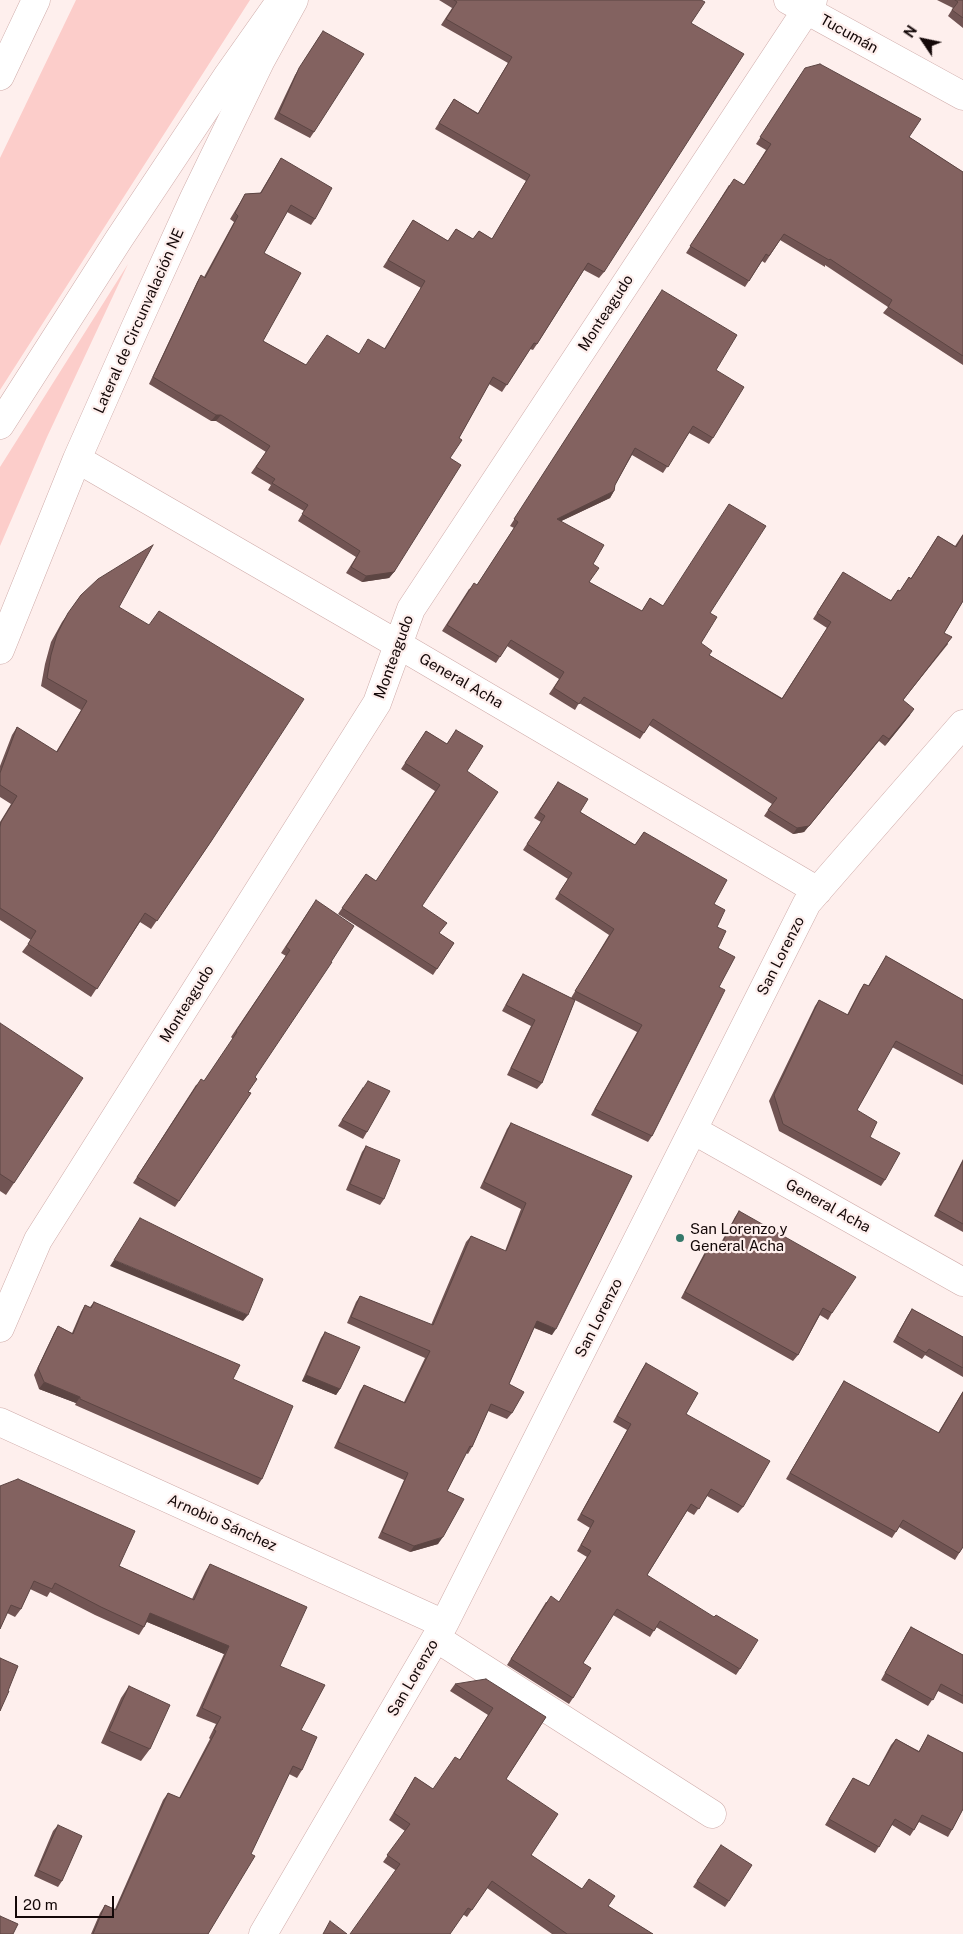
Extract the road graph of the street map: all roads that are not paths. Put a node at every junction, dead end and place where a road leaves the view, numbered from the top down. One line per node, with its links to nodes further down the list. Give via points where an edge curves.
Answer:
1 (36, 0): 5 (main road)
2 (280, 0): 7 (main road, via 119,239)
3 (294, 0): 8 (main road, Lateral de Circunvalación NE, via 194,198)
4 (802, 3): 6 (main road, Tucumán); 9 (main road, Monteagudo, via 411,609)
5 (0, 76)
6 (963, 96)
7 (0, 425)
8 (77, 460): 9 (main road, General Acha); 10 (main road, Lateral de Circunvalación NE)
9 (399, 645): 12 (main road, General Acha); 15 (main road, Monteagudo, via 377,703 38,1240)
10 (0, 650)
11 (963, 724): 12 (main road, San Lorenzo)
12 (818, 891): 13 (main road, San Lorenzo, via 807,903)
13 (693, 1130): 14 (main road, General Acha); 17 (main road, San Lorenzo)
14 (963, 1282)
15 (0, 1328)
16 (0, 1422): 17 (main road, Arnobio Sánchez)
17 (440, 1631): 18 (main road, Arnobio Sánchez); 19 (main road, San Lorenzo)
18 (712, 1814)
19 (263, 1934)

